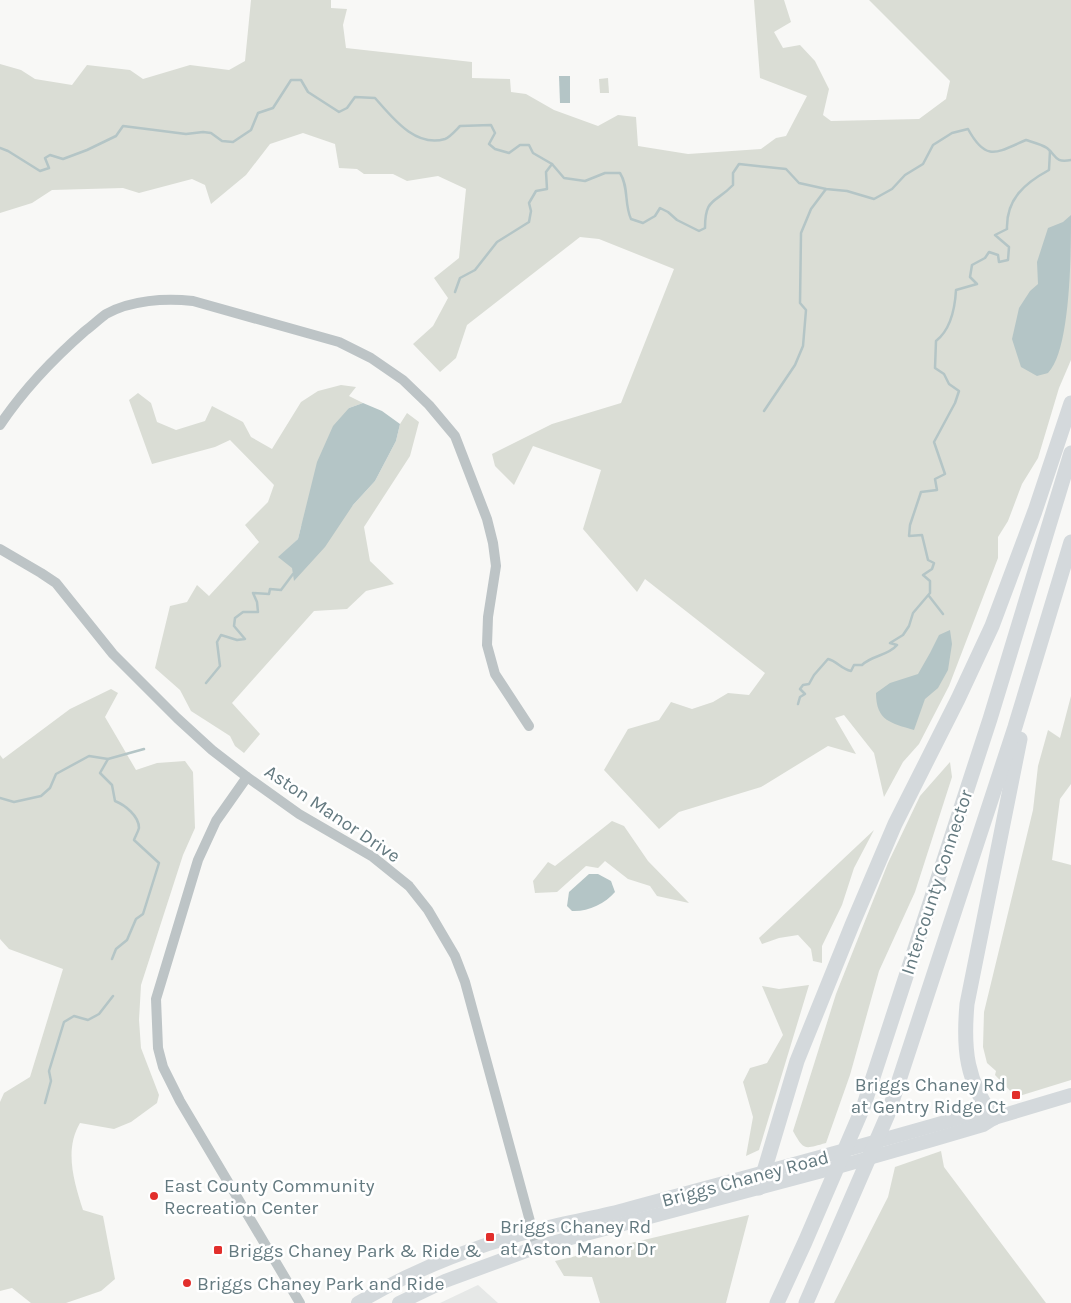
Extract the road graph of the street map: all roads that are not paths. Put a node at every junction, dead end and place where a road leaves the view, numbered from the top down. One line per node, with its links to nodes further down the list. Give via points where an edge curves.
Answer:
1 (1071, 403): 11 (highway, via 992,626 895,824 800,1052)
2 (0, 425): 7 (street, via 35,378 76,339 106,315 123,307 156,300 193,301 339,342 371,358 409,386 455,436 486,519 495,559 487,645 495,674)
3 (1071, 452): 18 (highway, Intercounty Connector, via 990,719 864,1105)
4 (1071, 542): 6 (highway, Intercounty Connector)
5 (0, 550): 8 (street, Aston Manor Drive, via 56,583 113,654 177,718)
6 (1036, 656): 10 (highway, via 964,1032 972,1081); 19 (highway, Intercounty Connector, via 888,1114)
7 (529, 726)
8 (246, 777): 13 (street, Aston Manor Drive, via 299,814 373,857 408,886 428,910 455,956 465,982); 15 (street, via 216,820 198,860 156,999 158,1048 163,1067 180,1101)
9 (1071, 1095): 10 (main road, Briggs Chaney Road)
10 (994, 1118): 11 (main road, Briggs Chaney Road, via 981,1114 966,1116); 12 (main road, Briggs Chaney Road, via 983,1125 899,1150)
11 (763, 1173): 12 (highway); 13 (main road, Briggs Chaney Road)
12 (758, 1188): 14 (main road, Briggs Chaney Road)
13 (532, 1231): 14 (street, Aston Manor Drive); 16 (main road, Briggs Chaney Road, via 427,1268)
14 (537, 1247): 17 (main road, Briggs Chaney Road, via 445,1281)
15 (300, 1303)
16 (358, 1303)
17 (399, 1303)
18 (778, 1303)
19 (806, 1303)

